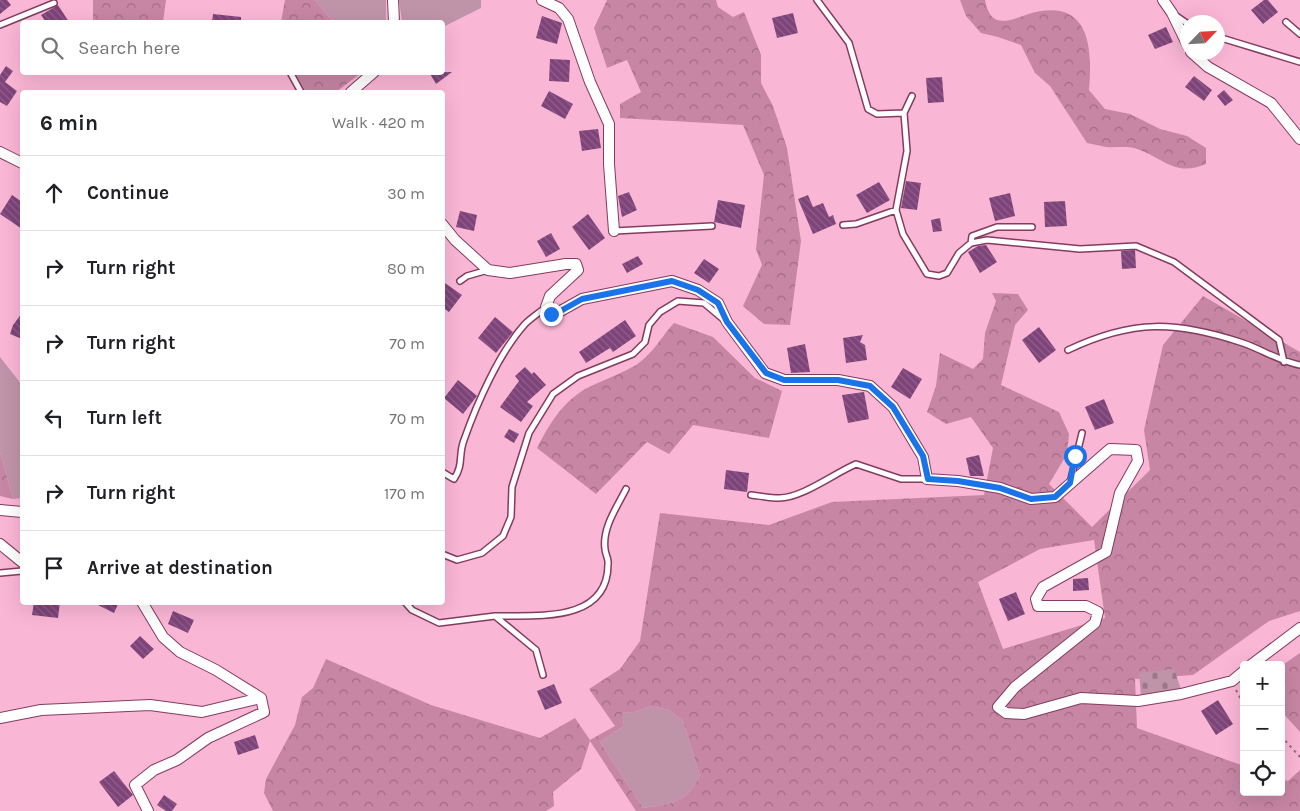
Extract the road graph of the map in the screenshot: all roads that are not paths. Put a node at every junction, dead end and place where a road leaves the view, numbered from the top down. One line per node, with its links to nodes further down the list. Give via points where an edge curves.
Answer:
1 (393, 0): 8 (street)
2 (542, 0): 30 (street, via 559,8 568,19 609,124)
3 (817, 0): 21 (lane, via 848,43 868,109 877,114)
4 (1163, 0): 6 (street)
5 (54, 4): 10 (lane)
6 (1172, 13): 7 (lane); 11 (street)
7 (1180, 18)
8 (395, 20)
9 (1286, 22): 12 (lane)
10 (0, 25)
11 (1180, 30)
12 (1300, 34)
13 (1225, 39): 15 (lane)
14 (1200, 60): 22 (street, via 1271,103)
15 (1300, 62)
16 (292, 75): 18 (lane)
17 (371, 75): 19 (street)
18 (300, 90)
19 (353, 90)
20 (912, 96): 21 (lane)
21 (904, 113): 25 (lane, via 907,151)
22 (1300, 139)
23 (0, 152): 24 (street)
24 (20, 162)
25 (896, 210): 26 (lane, via 856,224); 31 (lane, via 903,234 927,274 939,276 947,273 959,253)
26 (843, 225)
27 (712, 226): 30 (lane)
28 (1032, 227): 31 (lane, via 997,227 972,236)
29 (445, 228): 32 (street)
30 (614, 231)
31 (971, 244): 37 (lane, via 986,240 1080,249 1136,246 1174,262 1279,340)
32 (488, 270): 33 (lane); 34 (street, via 510,273 576,264 578,270 550,296)
33 (460, 281)
34 (546, 307): 35 (street, via 551,314 557,313 582,299 672,281 698,290 718,303); 40 (lane, via 525,324 494,370 461,446 462,468 454,480)
35 (727, 322): 41 (street, via 766,373 784,380 838,380 870,386 893,407 923,456); 48 (lane, via 704,303 678,301 654,318 645,342 633,354 578,376 553,394 529,433 512,487 510,517 503,536 482,553 457,560)
36 (1068, 350): 37 (lane, via 1093,339 1144,325 1195,329 1245,344)
37 (1284, 362): 38 (lane)
38 (1300, 365)
39 (1082, 434): 42 (lane)
40 (445, 474)
41 (928, 479): 42 (street, via 1000,488 1031,499 1055,497); 44 (lane, via 901,479 856,464 805,492 780,498)
42 (1070, 483): 57 (street, via 1110,449 1136,450 1138,460 1120,492 1106,552 1043,587 1036,599 1038,606 1086,606 1098,612 1095,622 1015,687 998,708 1006,713 1024,714 1081,698 1138,701 1232,681)
43 (626, 489): 54 (lane, via 606,529 605,548 609,564 605,582 596,597 583,607 563,615)
44 (752, 494)
45 (0, 510): 46 (street)
46 (20, 512)
47 (0, 544): 49 (street)
48 (445, 555)
49 (20, 560)
50 (20, 571): 51 (lane)
51 (0, 573)
52 (144, 605): 59 (street, via 163,637 180,652)
53 (408, 605): 54 (lane, via 439,622)
54 (495, 616): 58 (lane, via 536,650)
55 (1300, 628): 56 (street)
56 (1256, 661)
57 (1240, 674)
58 (543, 675)
59 (261, 698): 60 (street, via 202,712 150,705 41,710); 61 (street, via 264,712 208,738 135,785)
60 (0, 718)
61 (148, 811)

